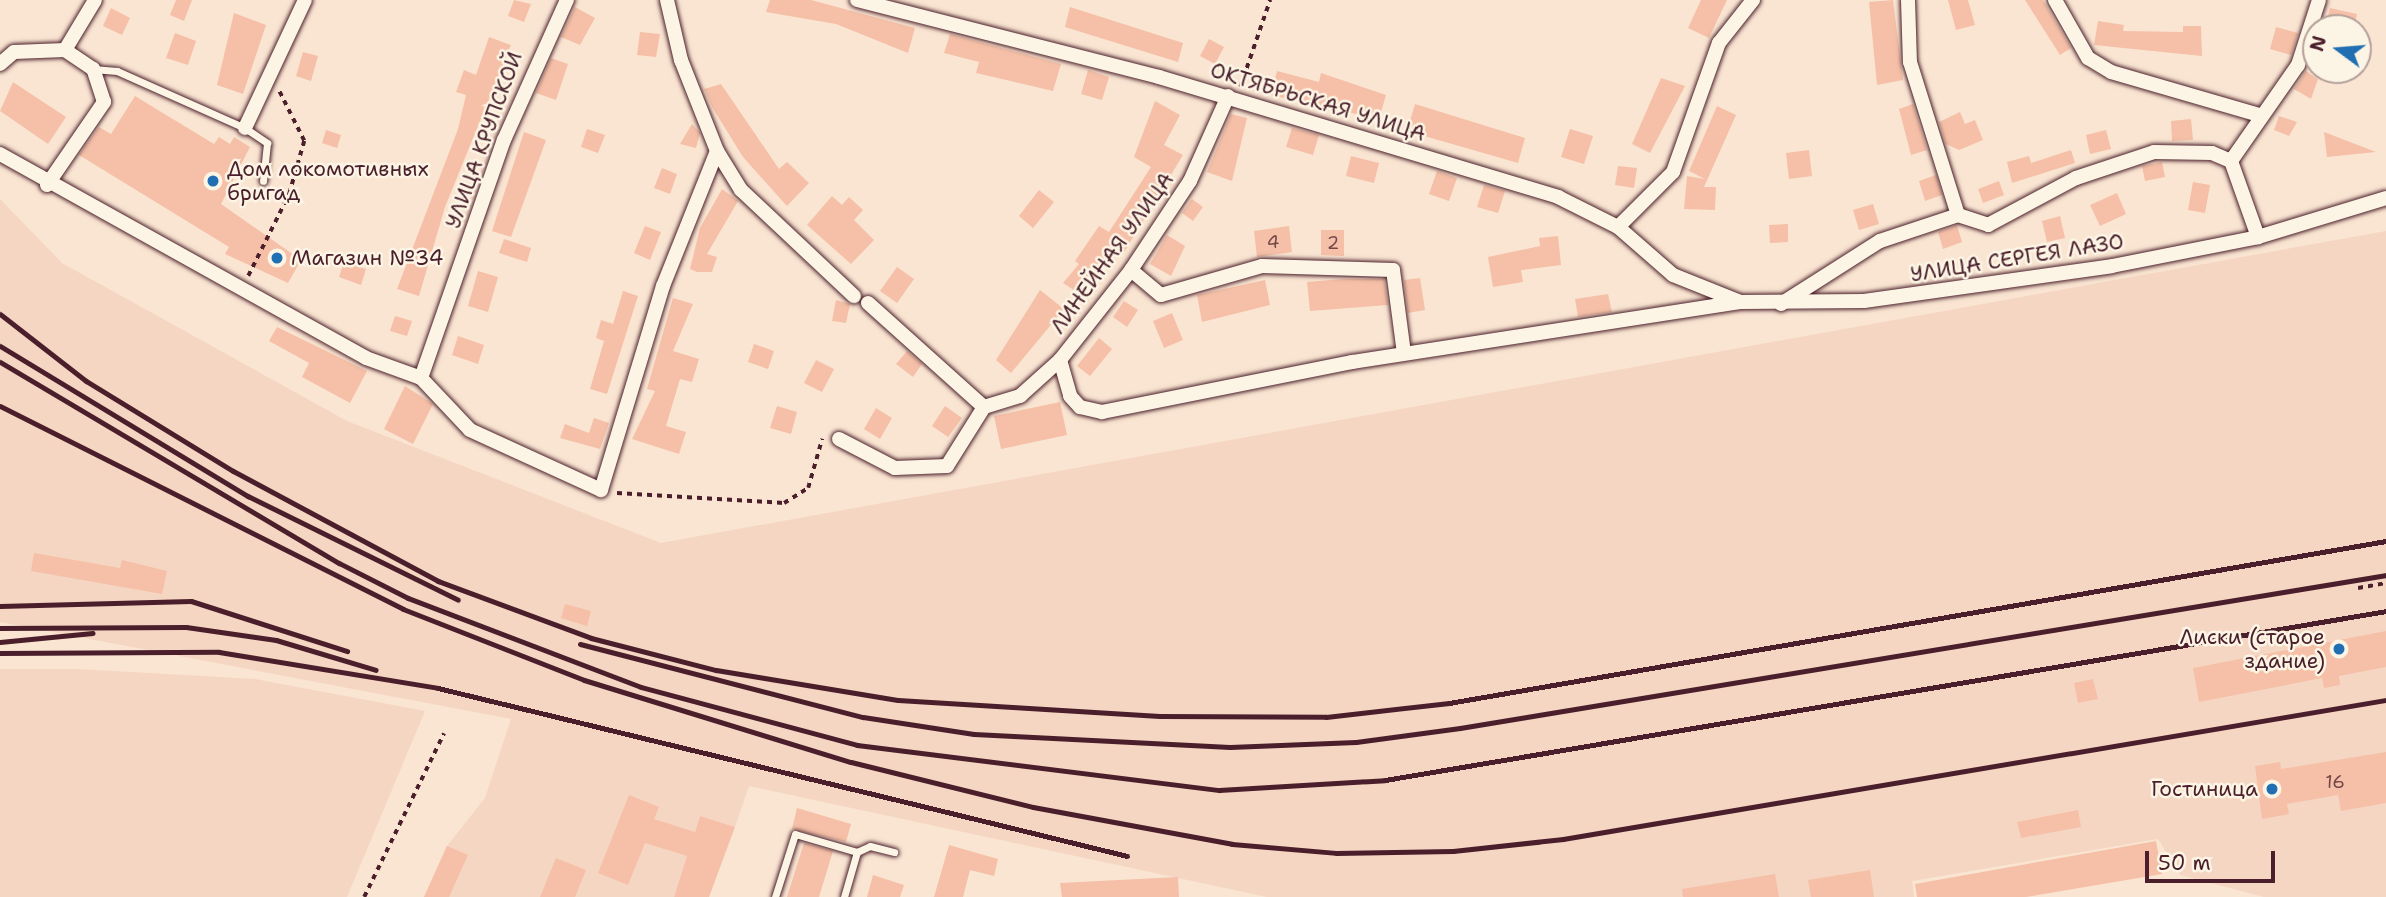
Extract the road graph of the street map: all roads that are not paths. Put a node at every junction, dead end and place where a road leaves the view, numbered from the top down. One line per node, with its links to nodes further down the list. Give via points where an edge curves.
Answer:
1 (95, 0): 10 (street)
2 (305, 0): 15 (street)
3 (567, 0): 32 (street, УЛИЦА КРУПСКОЙ, via 504,140)
4 (667, 0): 16 (street, via 681,60)
5 (857, 0): 13 (street, ОКТЯБРЬСКАЯ УЛИЦА)
6 (1752, 0): 23 (street, via 1719,43 1673,172)
7 (1908, 0): 22 (street, via 1910,62)
8 (2055, 0): 14 (street, via 2088,58 2111,72)
9 (2319, 0): 14 (street, via 2298,65)
10 (65, 50): 11 (street, via 14,52); 12 (street)
11 (0, 64)
12 (93, 69): 15 (lane, via 117,71); 20 (street, via 104,102)
13 (1232, 97): 23 (street, ОКТЯБРЬСКАЯ УЛИЦА, via 1558,197); 25 (street, ЛИНЕЙНАЯ УЛИЦА, via 1190,181)
14 (2262, 116): 18 (street)
15 (245, 128): 19 (lane, via 267,143)
16 (718, 151): 26 (street, via 741,190); 32 (street, via 663,286 601,490 470,430)
17 (0, 154): 20 (street)
18 (2231, 161): 22 (street, УЛИЦА СЕРГЕЯ ЛАЗО, via 2212,153 2154,152 2076,178 1988,225); 24 (street)
19 (263, 181)
20 (47, 185): 32 (street, via 366,358)
21 (2386, 198): 24 (street, УЛИЦА СЕРГЕЯ ЛАЗО)
22 (1958, 215): 29 (street, УЛИЦА СЕРГЕЯ ЛАЗО, via 1880,241)
23 (1618, 227): 27 (street, ОКТЯБРЬСКАЯ УЛИЦА, via 1673,275)
24 (2258, 237): 29 (street, УЛИЦА СЕРГЕЯ ЛАЗО, via 1983,285 1864,301)
25 (1131, 270): 30 (street, via 1161,295 1262,266 1393,270); 31 (street, ЛИНЕЙНАЯ УЛИЦА)
26 (854, 296)
27 (1740, 302): 29 (street, УЛИЦА СЕРГЕЯ ЛАЗО); 30 (street)
28 (868, 303): 33 (street)
29 (1781, 304)
30 (1404, 353): 31 (street, via 1102,412 1080,407 1070,396)
31 (1060, 360): 33 (street, ЛИНЕЙНАЯ УЛИЦА, via 1020,396)
32 (421, 378)
33 (984, 407): 34 (street, via 947,466 895,468)
34 (839, 439)
35 (857, 852): 36 (lane, via 870,846); 37 (lane, via 794,834); 38 (lane)
36 (894, 852)
37 (775, 897)
38 (844, 897)

